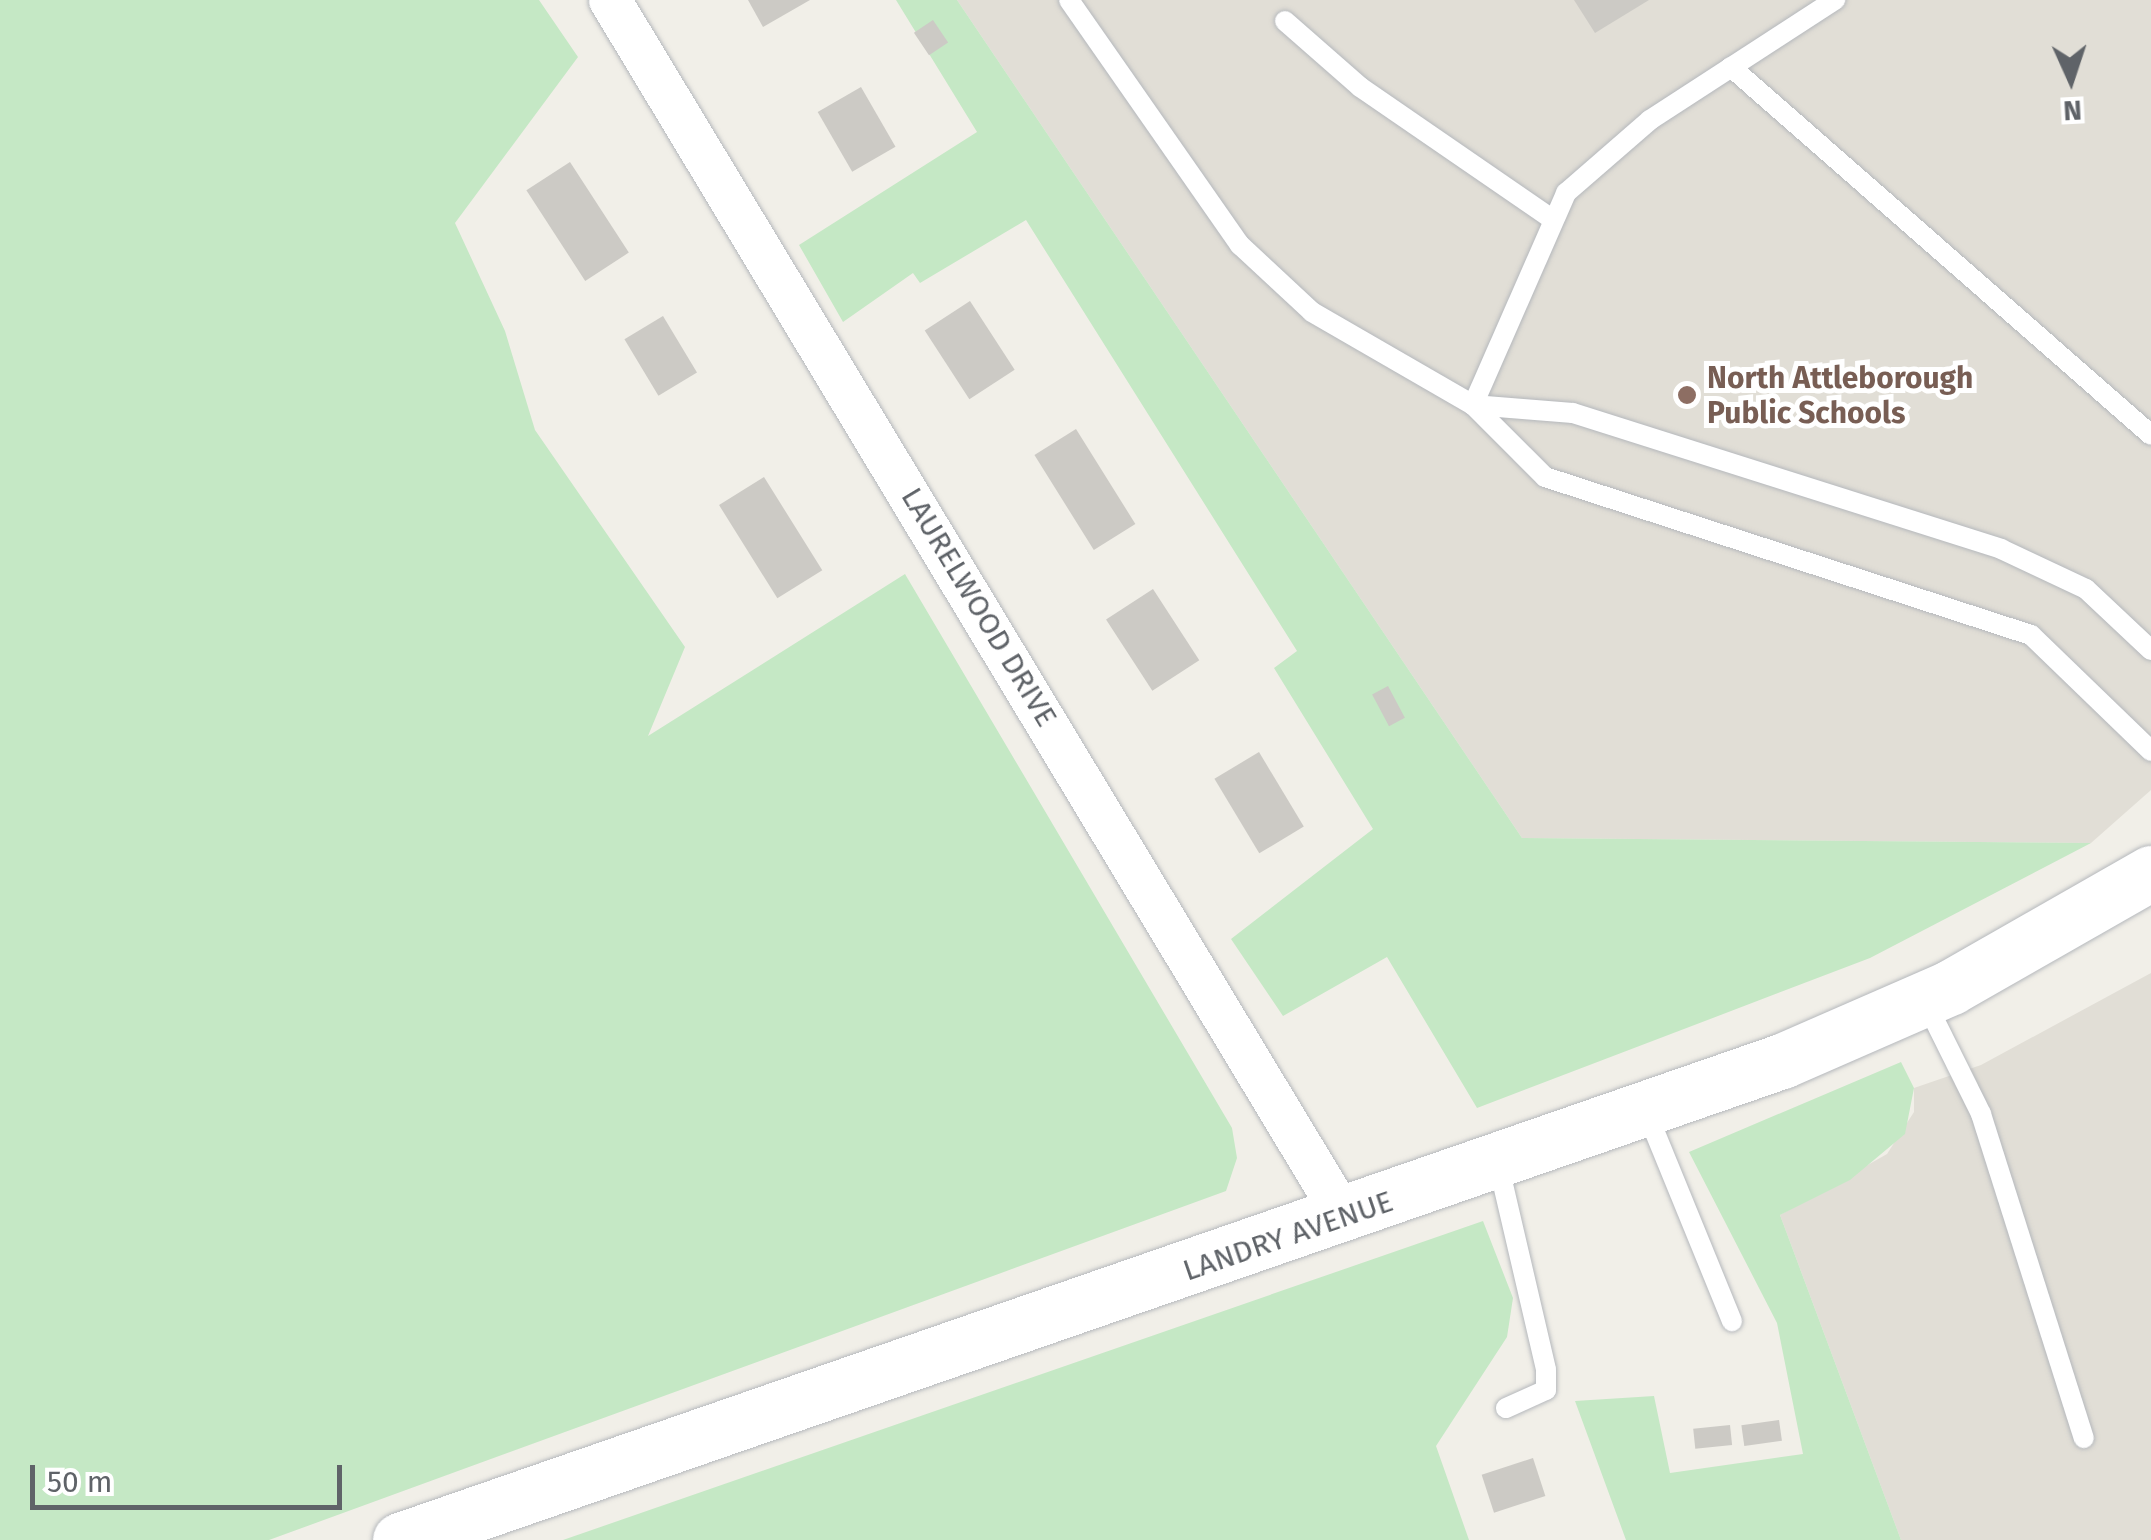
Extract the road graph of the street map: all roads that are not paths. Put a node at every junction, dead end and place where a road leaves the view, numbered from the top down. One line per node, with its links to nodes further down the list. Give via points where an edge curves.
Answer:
1 (610, 0): 15 (street, LAURELWOOD DRIVE)
2 (1069, 0): 7 (lane, via 1240,244 1312,312)
3 (1835, 0): 5 (lane)
4 (1284, 21): 6 (lane, via 1360,87)
5 (1731, 67): 6 (lane, via 1602,157); 8 (lane)
6 (1550, 217): 7 (lane)
7 (1473, 406): 9 (lane, via 1573,413 2001,549 2086,589); 10 (lane, via 1546,477 2031,635)
8 (2151, 435)
9 (2151, 650)
10 (2151, 751)
11 (2151, 873): 12 (street, LANDRY AVENUE)
12 (1924, 1000): 13 (street, LANDRY AVENUE); 18 (lane, via 1980,1114)
13 (1646, 1111): 14 (street, LANDRY AVENUE); 16 (lane)
14 (1498, 1163): 15 (street, LANDRY AVENUE); 17 (lane, via 1546,1370 1546,1390)
15 (1344, 1217): 19 (street, LANDRY AVENUE)
16 (1732, 1321)
17 (1506, 1408)
18 (2084, 1438)
19 (400, 1540)

